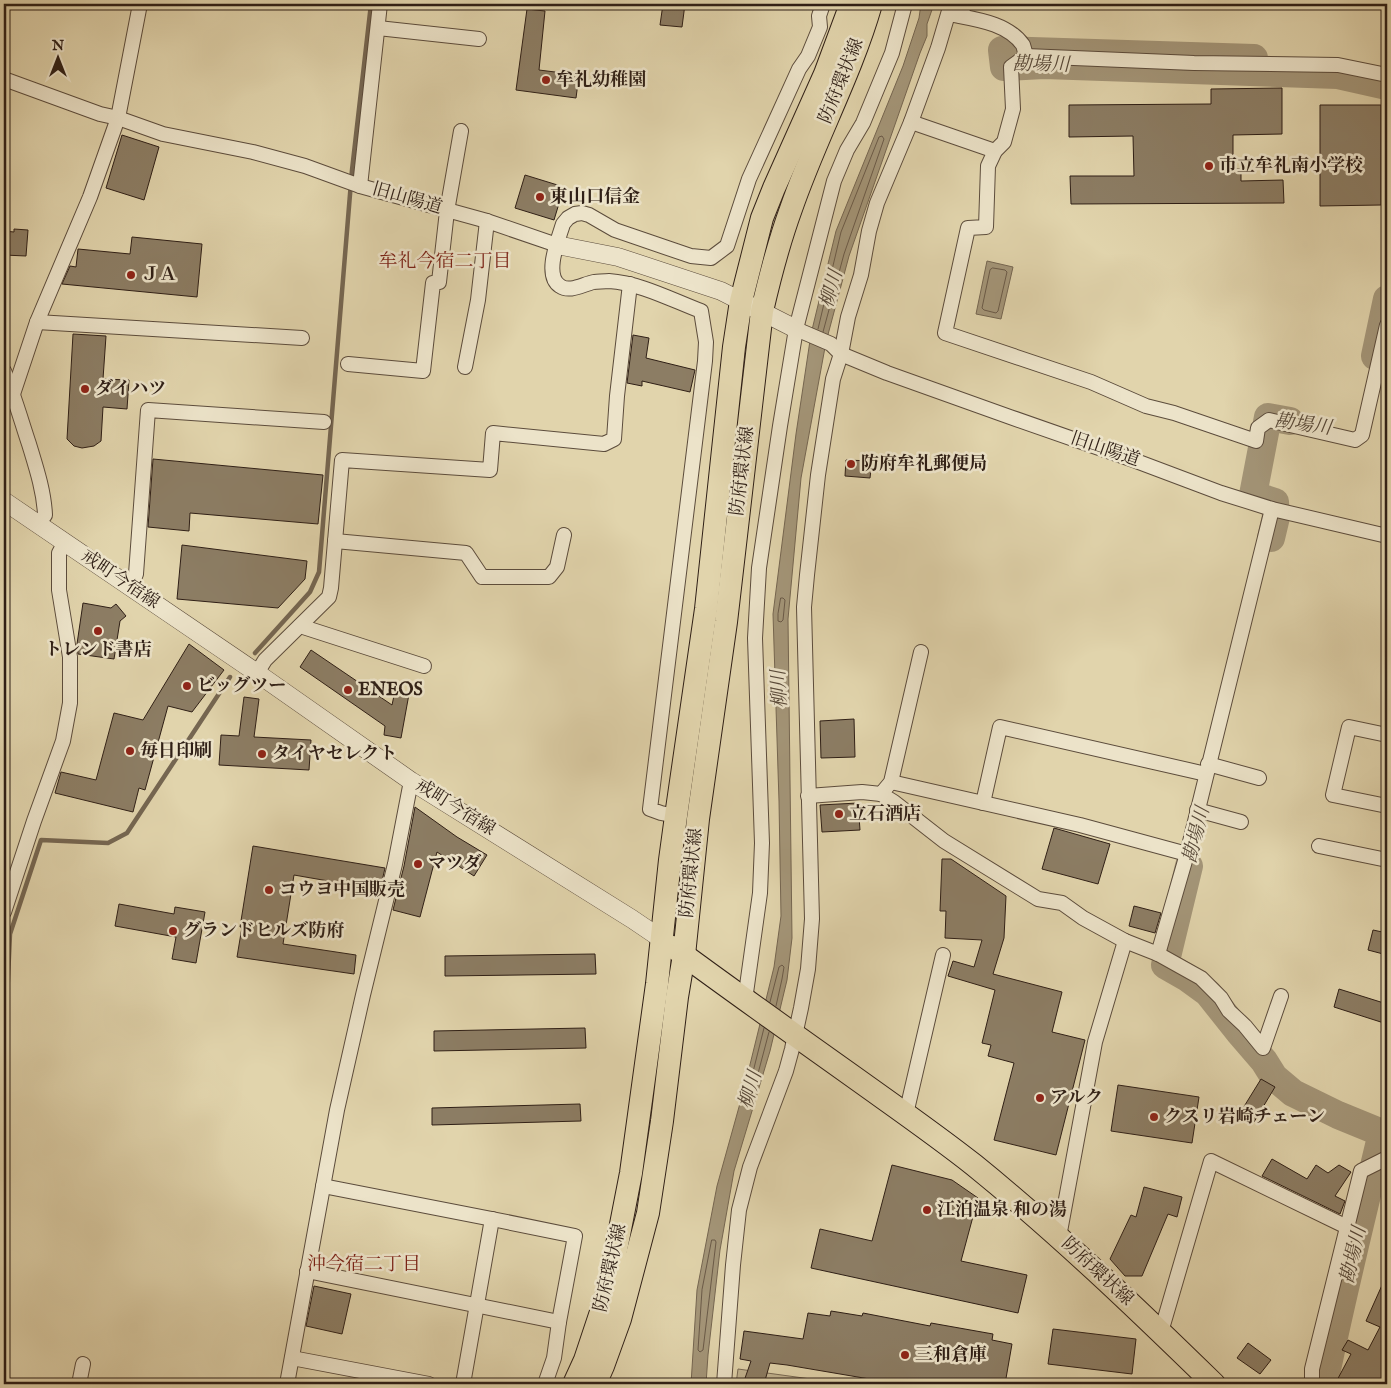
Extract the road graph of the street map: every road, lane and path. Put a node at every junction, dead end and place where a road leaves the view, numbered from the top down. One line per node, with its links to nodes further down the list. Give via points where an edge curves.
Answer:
1 (140, 4): 13 (street)
2 (380, 4): 8 (street)
3 (823, 4): 20 (street, via 820,27 749,179 727,246 710,258 691,256 615,230 582,213 568,218 563,224)
4 (851, 4): 22 (main road, 防府環状線, via 825,74 762,218)
5 (871, 4): 23 (main road, 防府環状線, via 844,81 791,208)
6 (905, 4): 26 (street, via 892,53 834,181)
7 (956, 9): 10 (street, via 1008,31 1023,45); 14 (street)
8 (378, 28): 9 (street); 17 (street)
9 (479, 39)
10 (1026, 56): 11 (street, via 1338,65); 16 (street, via 1011,67 1013,109 1004,142)
11 (1387, 76)
12 (4, 79): 13 (street, 旧山陽道)
13 (118, 118): 17 (street, 旧山陽道, via 162,134 305,166); 24 (street, via 90,197)
14 (911, 122): 16 (street); 28 (street, via 877,203)
15 (461, 131): 18 (street)
16 (995, 151): 25 (street, via 988,166 986,227 968,228 945,333 1091,382 1146,406 1256,440 1258,428 1269,420 1355,440 1362,435)
17 (360, 186): 18 (street, 旧山陽道)
18 (447, 211): 19 (street, 旧山陽道); 29 (street, via 439,282 433,283 423,371)
19 (487, 221): 20 (street, 旧山陽道); 30 (street, via 478,300)
20 (557, 245): 21 (street, via 552,268 554,280 560,286 578,287 608,281); 22 (street, 旧山陽道, via 618,257 721,290)
21 (630, 284): 39 (street, via 614,438 604,444 493,433 490,470 342,460); 56 (street, via 701,311 706,342 650,809)
22 (741, 301): 23 (street, 旧山陽道); 56 (main road, 防府環状線, via 706,609)
23 (762, 311): 26 (street, 旧山陽道); 65 (main road, 防府環状線)
24 (37, 322): 27 (street); 32 (street)
25 (1387, 325)
26 (801, 331): 28 (street, 旧山陽道, via 831,344); 68 (street, via 780,426 759,568 755,638 762,843)
27 (302, 338)
28 (841, 354): 35 (street, 旧山陽道); 52 (street, via 833,379 818,475 804,607)
29 (348, 364)
30 (465, 367)
31 (4, 371): 32 (street)
32 (13, 394): 36 (street, via 45,502 45,515)
33 (324, 422): 41 (street, via 148,410 136,574)
34 (4, 501): 36 (street, 戒町今宿線)
35 (1272, 509): 38 (street, 旧山陽道); 47 (street)
36 (38, 524): 40 (street, 戒町今宿線)
37 (564, 535): 39 (street, via 557,567 549,578 482,577 466,553)
38 (1387, 536)
39 (335, 541): 42 (street, via 328,597)
40 (65, 542): 41 (street, 戒町今宿線); 61 (street, via 59,553 58,590 70,657 70,703 63,741)
41 (131, 588): 45 (street, 戒町今宿線)
42 (300, 626): 44 (street); 45 (street, via 265,660)
43 (921, 652): 50 (street)
44 (424, 666)
45 (257, 674): 49 (street, 戒町今宿線)
46 (1387, 735): 54 (street, via 1349,727 1333,795)
47 (1207, 769): 48 (street); 53 (street, via 1000,728); 55 (street)
48 (1259, 778)
49 (411, 781): 62 (street, 戒町今宿線); 72 (street)
50 (891, 782): 51 (street); 53 (street)
51 (881, 794): 52 (street, via 862,792); 63 (street, via 944,841 1038,899 1062,903)
52 (808, 796): 69 (street, via 812,919 801,1008)
53 (984, 803): 59 (street)
54 (1387, 806)
55 (1197, 810): 57 (street); 59 (street)
56 (676, 816): 62 (main road, 防府環状線)
57 (1241, 822)
58 (1319, 846): 60 (street)
59 (1186, 854): 64 (street)
60 (1387, 860)
61 (4, 912)
62 (663, 940): 65 (main road, 防府環状線); 87 (main road, 防府環状線, via 618,1246 608,1291)
63 (1125, 941): 64 (street); 75 (street, via 1095,1042)
64 (1158, 954): 67 (street, via 1201,978 1263,1048)
65 (684, 955): 68 (main road, 防府環状線); 88 (main road, 防府環状線, via 648,1213 620,1318)
66 (943, 955): 70 (street)
67 (1280, 996)
68 (750, 1004): 69 (main road, 防府環状線)
69 (790, 1031): 70 (main road, 防府環状線); 89 (street, via 786,1071 750,1167 739,1210)
70 (906, 1114): 75 (main road, 防府環状線)
71 (1387, 1158): 74 (street, via 1361,1171)
72 (323, 1186): 73 (street); 76 (street)
73 (492, 1219): 77 (street); 78 (street, via 576,1236)
74 (1347, 1226): 79 (street, via 1211,1161); 91 (street, via 1312,1369)
75 (1058, 1236): 79 (main road, 防府環状線)
76 (307, 1271): 77 (street); 80 (street)
77 (476, 1305): 78 (street); 85 (street)
78 (560, 1322): 86 (street)
79 (1161, 1332): 90 (main road, 防府環状線)
80 (292, 1358): 83 (street); 84 (street)
81 (83, 1364): 82 (street)
82 (79, 1384)
83 (287, 1384)
84 (429, 1384)
85 (463, 1384)
86 (546, 1384)
87 (574, 1384)
88 (595, 1384)
89 (724, 1384)
90 (1214, 1384)
91 (1312, 1384)

